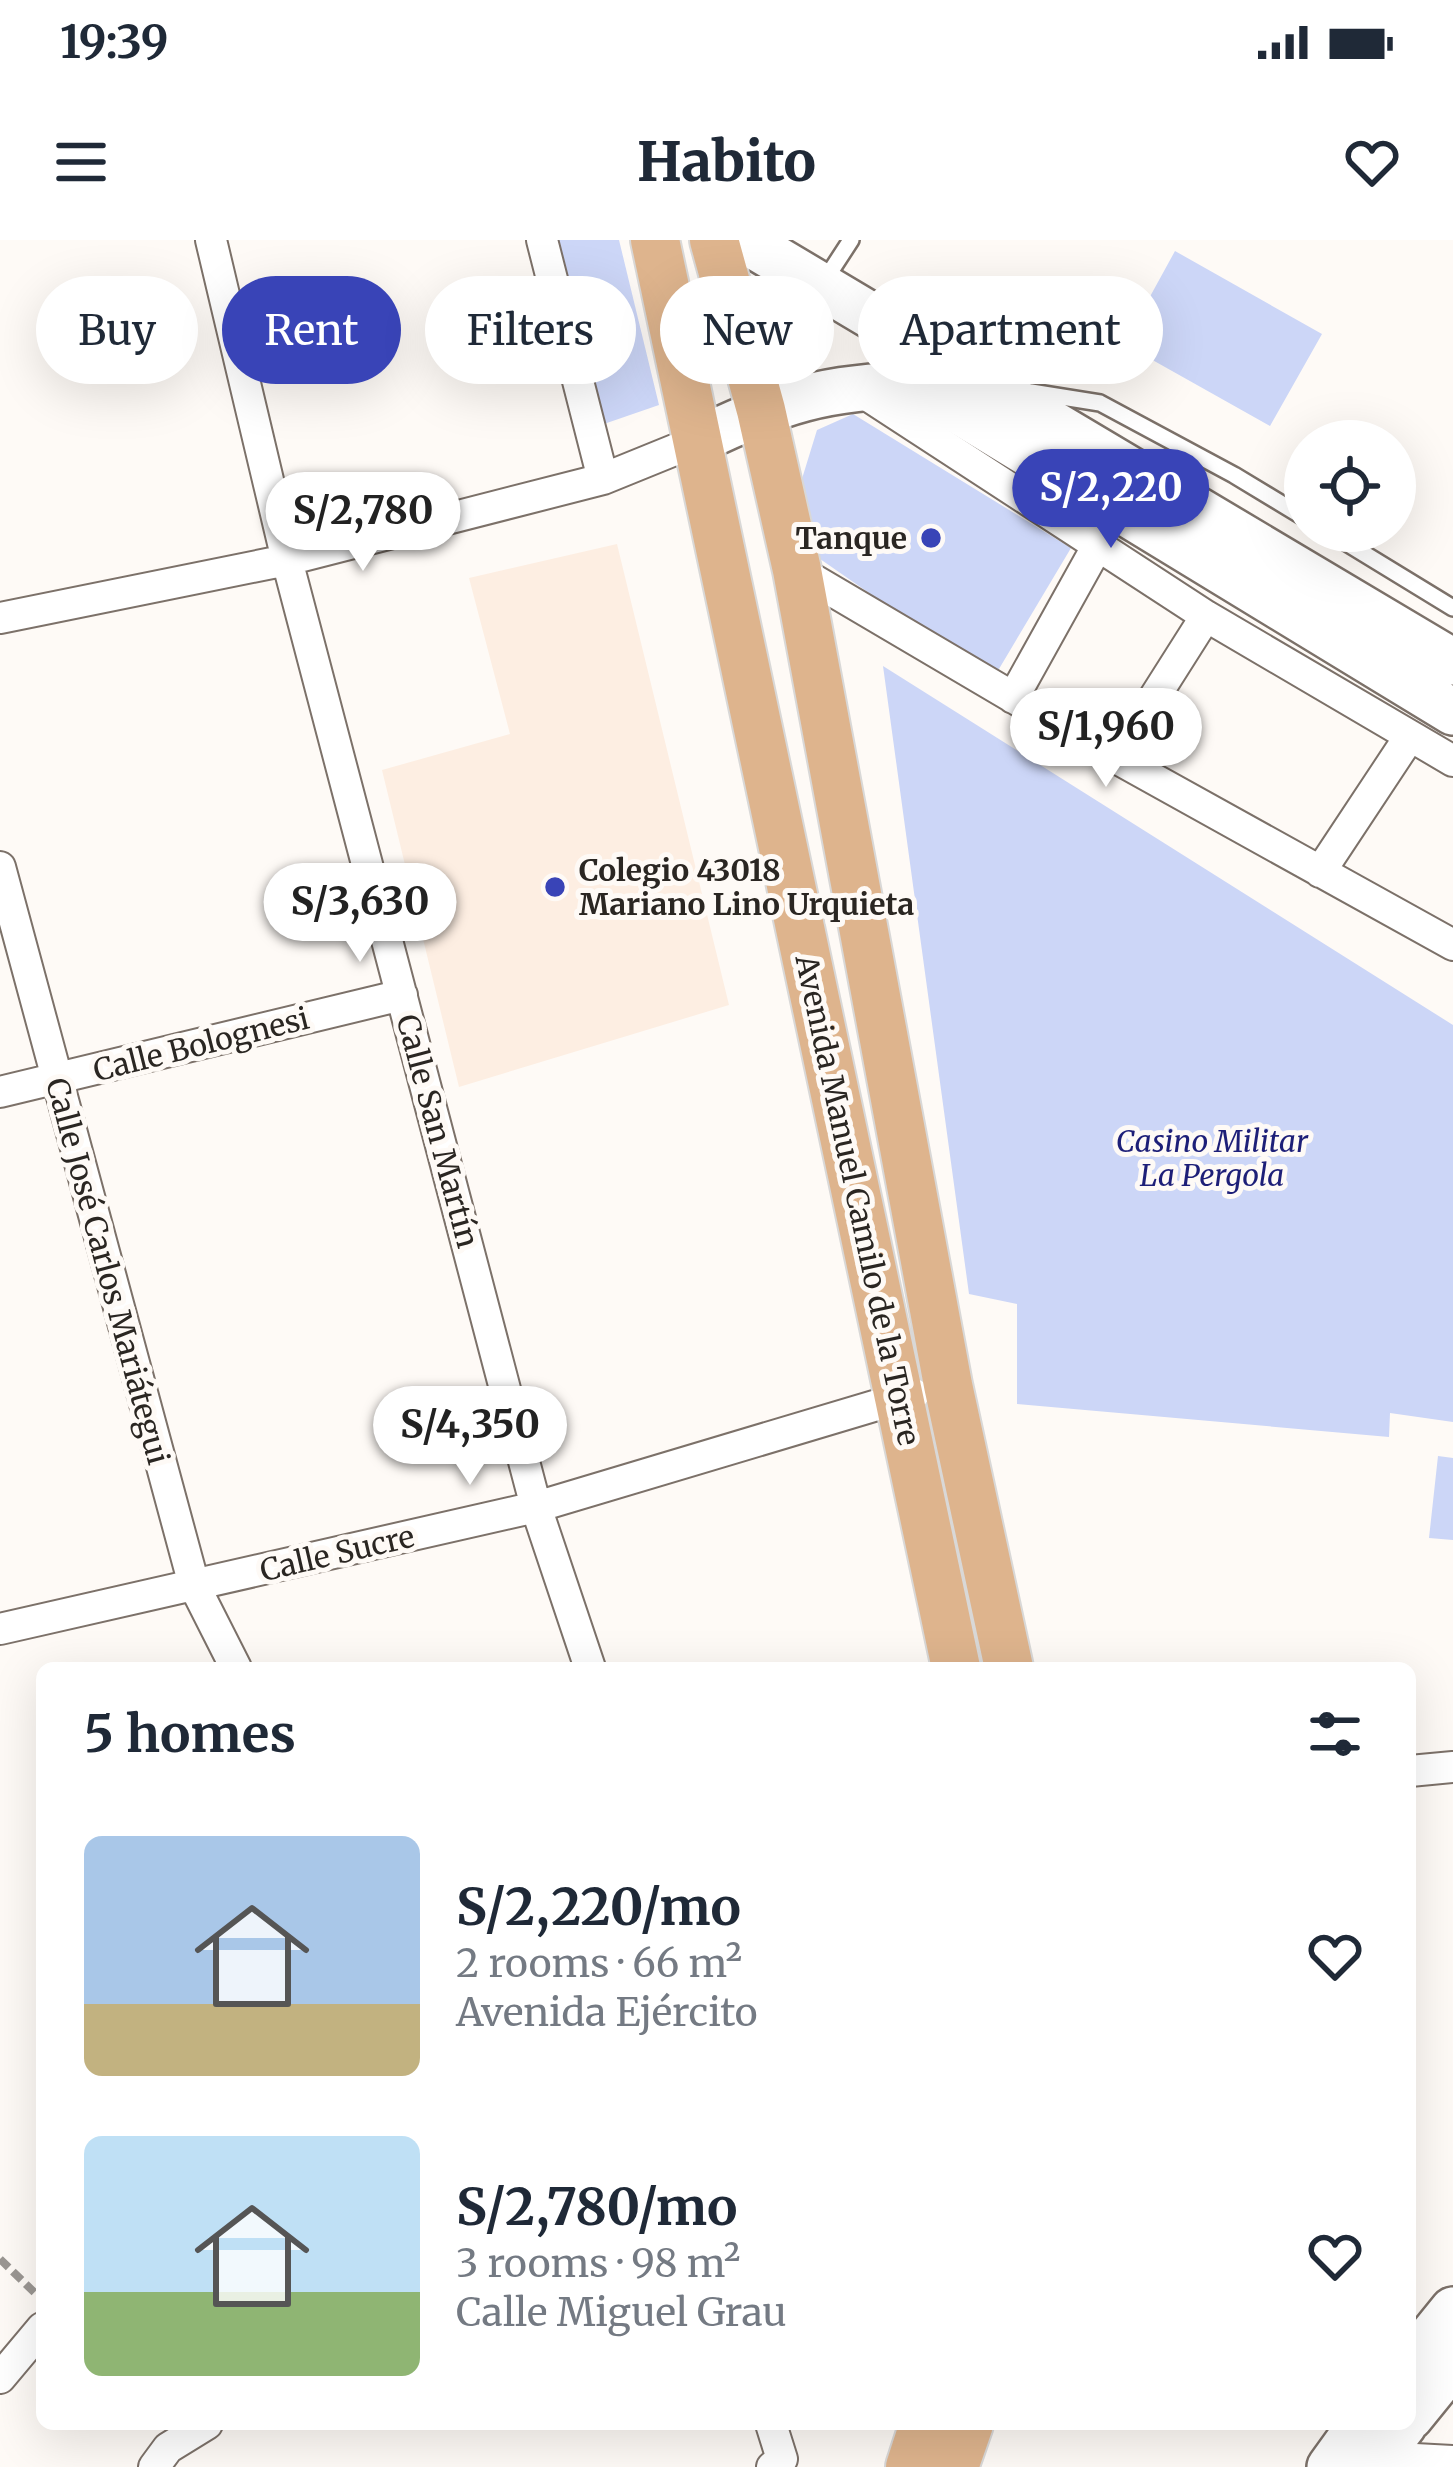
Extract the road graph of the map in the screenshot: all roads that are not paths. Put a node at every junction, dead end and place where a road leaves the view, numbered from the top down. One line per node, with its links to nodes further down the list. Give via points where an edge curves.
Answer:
1 (212, 240): 17 (street, Calle San Martín)
2 (542, 240): 13 (street)
3 (655, 240): 12 (main road, Avenida Manuel Camilo de la Torre)
4 (851, 240): 7 (lane)
5 (742, 241): 6 (main road); 11 (main road, Avenida Manuel Camilo de la Torre)
6 (805, 276)
7 (827, 276)
8 (834, 293): 10 (main road)
9 (853, 386): 11 (main road); 15 (street); 24 (main road, via 916,385)
10 (992, 386): 14 (lane, via 1100,403); 22 (main road)
11 (761, 410): 12 (main road); 18 (main road, Avenida Manuel Camilo de la Torre)
12 (699, 440): 13 (street); 35 (main road, Avenida Manuel Camilo de la Torre)
13 (603, 479): 17 (street)
14 (1284, 505)
15 (1098, 545): 20 (street); 23 (street)
16 (1361, 552): 19 (lane)
17 (287, 560): 21 (street); 31 (street, Calle San Martín)
18 (797, 570): 23 (street); 34 (main road, Avenida Manuel Camilo de la Torre)
19 (1453, 608)
20 (1206, 616): 25 (street); 26 (street)
21 (0, 618)
22 (1453, 662)
23 (1013, 698): 26 (street)
24 (1453, 712)
25 (1410, 736): 27 (street); 29 (street)
26 (1116, 758): 29 (street)
27 (1453, 760)
28 (0, 867): 32 (street, Calle José Carlos Mariátegui)
29 (1320, 872): 30 (street)
30 (1453, 945)
31 (402, 995): 32 (street, Calle Bolognesi); 36 (street, Calle San Martín)
32 (55, 1079): 33 (street, Calle Bolognesi); 37 (street, Calle José Carlos Mariátegui)
33 (0, 1092)
34 (948, 1385): 35 (street, Calle Sucre); 42 (main road, Avenida Manuel Camilo de la Torre)
35 (901, 1397): 36 (street, Calle Sucre); 41 (main road, Avenida Manuel Camilo de la Torre)
36 (536, 1507): 37 (street, Calle Sucre); 40 (street, Calle San Martín)
37 (194, 1585): 38 (street, Calle Sucre); 39 (street, Calle José Carlos Mariátegui)
38 (0, 1629)
39 (233, 1662)
40 (588, 1662)
41 (955, 1662)
42 (1008, 1662)
43 (1453, 1767): 44 (street)
44 (1416, 1771)
45 (1453, 2310): 47 (main road)
46 (36, 2335): 49 (street)
47 (1416, 2356)
48 (1453, 2364): 50 (main road)
49 (0, 2378)
50 (1416, 2410)
51 (193, 2430): 55 (street)
52 (775, 2430): 58 (street)
53 (922, 2430): 59 (main road)
54 (967, 2430): 60 (main road)
55 (157, 2446)
56 (1365, 2447): 57 (street)
57 (1453, 2461)
58 (779, 2464)
59 (910, 2467)
60 (954, 2467)

